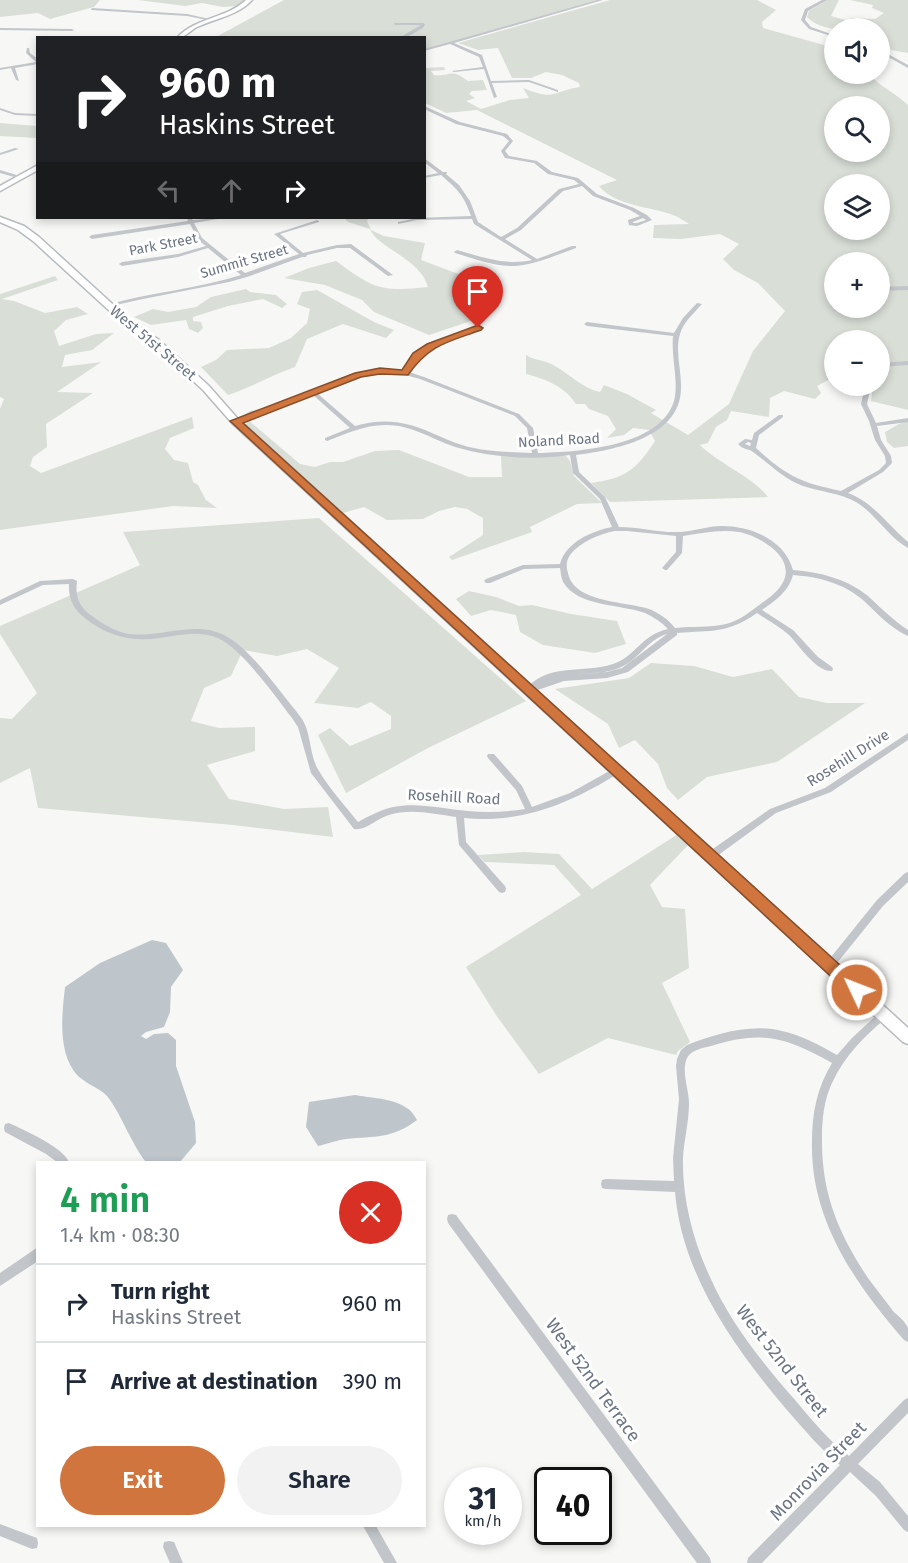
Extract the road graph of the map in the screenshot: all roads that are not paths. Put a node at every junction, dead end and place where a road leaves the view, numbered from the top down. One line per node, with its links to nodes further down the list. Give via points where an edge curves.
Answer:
1 (249, 0): 5 (street)
2 (601, 0): 12 (street)
3 (825, 0): 9 (street, via 806,10 803,20 810,28)
4 (92, 9): 5 (street)
5 (212, 20): 10 (street)
6 (395, 24): 11 (street, via 423,24)
7 (0, 29): 8 (street)
8 (72, 30)
9 (824, 33)
10 (181, 36)
11 (405, 36)
12 (451, 43): 14 (street); 21 (street, via 478,54)
13 (28, 49): 17 (street)
14 (426, 49)
15 (892, 57): 16 (street); 19 (street)
16 (908, 59)
17 (36, 61)
18 (36, 63): 20 (street)
19 (908, 67)
20 (13, 68): 22 (street); 24 (street)
21 (486, 68): 23 (street); 25 (street)
22 (0, 69)
23 (454, 71)
24 (18, 80)
25 (491, 82): 26 (street, via 529,81); 27 (street)
26 (557, 91)
27 (495, 97)
28 (426, 108): 39 (street, via 458,123 505,135 511,141 503,151 507,157 536,162 550,173 576,179)
29 (0, 109): 30 (street)
30 (36, 115)
31 (17, 149): 32 (street)
32 (0, 154)
33 (426, 160): 36 (street)
34 (36, 168): 37 (street)
35 (0, 171): 37 (street)
36 (445, 174): 38 (street); 42 (street, via 462,192)
37 (18, 177): 40 (street)
38 (426, 177)
39 (582, 185): 41 (street, via 595,195); 50 (street, via 561,190 519,230)
40 (0, 189)
41 (645, 216)
42 (472, 217): 45 (street); 50 (street)
43 (0, 219): 62 (street, West 51st Street, via 36,239)
44 (417, 219): 48 (street)
45 (426, 219)
46 (190, 220): 49 (street); 51 (street)
47 (317, 221): 54 (street, via 276,234)
48 (400, 223)
49 (92, 237)
50 (501, 239): 55 (street)
51 (208, 247): 56 (street, Park Street); 58 (street)
52 (574, 247): 55 (street)
53 (457, 252): 55 (street, via 502,265)
54 (304, 256): 57 (street, Summit Street, via 351,246); 58 (street, Summit Street)
55 (537, 261)
56 (122, 264)
57 (390, 275)
58 (245, 276): 62 (street, Summit Street, via 150,294)
59 (908, 288): 60 (street)
60 (890, 289)
61 (699, 304): 65 (street)
62 (110, 306): 73 (street, West 51st Street, via 192,374)
63 (587, 324): 65 (street)
64 (478, 328): 68 (street, via 430,346)
65 (677, 335): 78 (street, Noland Road, via 675,357 680,385 676,405 662,423 616,447)
66 (908, 363): 67 (street)
67 (890, 364)
68 (405, 373): 69 (street, via 370,372); 77 (street, via 517,415 533,433)
69 (313, 392): 73 (street); 75 (street)
70 (866, 396): 74 (street, via 864,404)
71 (781, 416): 79 (street, via 758,432 753,445 793,479)
72 (908, 420): 74 (street)
73 (235, 421): 92 (street, West 51st Street)
74 (873, 424): 79 (street, via 889,463)
75 (354, 428): 76 (street, Noland Road); 77 (street, Noland Road, via 393,423 474,450)
76 (327, 439)
77 (535, 454): 78 (street, Noland Road)
78 (573, 454): 80 (street, via 576,473 603,498)
79 (843, 493): 82 (street, via 873,510)
80 (616, 528): 81 (street); 83 (street, via 579,543 565,557)
81 (680, 534): 84 (street, via 679,553); 85 (street, via 722,528 751,533 777,548)
82 (908, 546)
83 (563, 566): 86 (street, via 523,567); 89 (street, via 564,576 582,595 645,610)
84 (665, 568)
85 (790, 572): 88 (street, via 783,591); 90 (street, via 826,577 848,586)
86 (488, 581)
87 (0, 603): 97 (street, Rosehill Road, via 42,583 73,581 76,607 115,634 139,638 208,633 232,644 302,726 314,771 357,827 402,809)
88 (757, 610): 89 (street, via 727,626); 91 (street, via 790,632)
89 (674, 632): 92 (street, via 625,669 564,678)
90 (908, 633)
91 (829, 669)
92 (529, 690): 95 (street, West 51st Street)
93 (908, 736): 98 (street, Rosehill Drive, via 828,790 773,811)
94 (491, 756): 96 (street, via 519,788)
95 (616, 771): 96 (street, Rosehill Road, via 570,798); 98 (street, West 51st Street)
96 (530, 811): 97 (street, Rosehill Road)
97 (460, 815): 100 (street, via 462,843)
98 (710, 856): 101 (street, West 51st Street)
99 (908, 876): 101 (street, via 880,903)
100 (502, 889)
101 (830, 965): 102 (street, West 51st Street)
102 (884, 1014): 103 (street, West 51st Street); 104 (street)
103 (908, 1036)
104 (838, 1061): 108 (street, West 52nd Street, via 778,1033 745,1033 683,1053 680,1061 685,1093); 112 (street, via 818,1115 816,1139 822,1193 853,1266)
105 (9, 1128): 106 (street, via 51,1150)
106 (63, 1161)
107 (606, 1184): 108 (street)
108 (679, 1187): 114 (street, West 52nd Street, via 690,1244 717,1306 744,1347 826,1445)
109 (452, 1219): 122 (street, West 52nd Terrace)
110 (36, 1253): 111 (street)
111 (0, 1280)
112 (908, 1336)
113 (908, 1404): 114 (street, Monrovia Street)
114 (850, 1465): 115 (street, West 52nd Street, via 871,1482); 123 (street, Monrovia Street)
115 (908, 1526)
116 (370, 1527): 121 (street)
117 (0, 1530): 118 (street)
118 (32, 1543)
119 (169, 1547): 120 (street)
120 (177, 1563)
121 (391, 1563)
122 (705, 1563)
123 (753, 1563)

